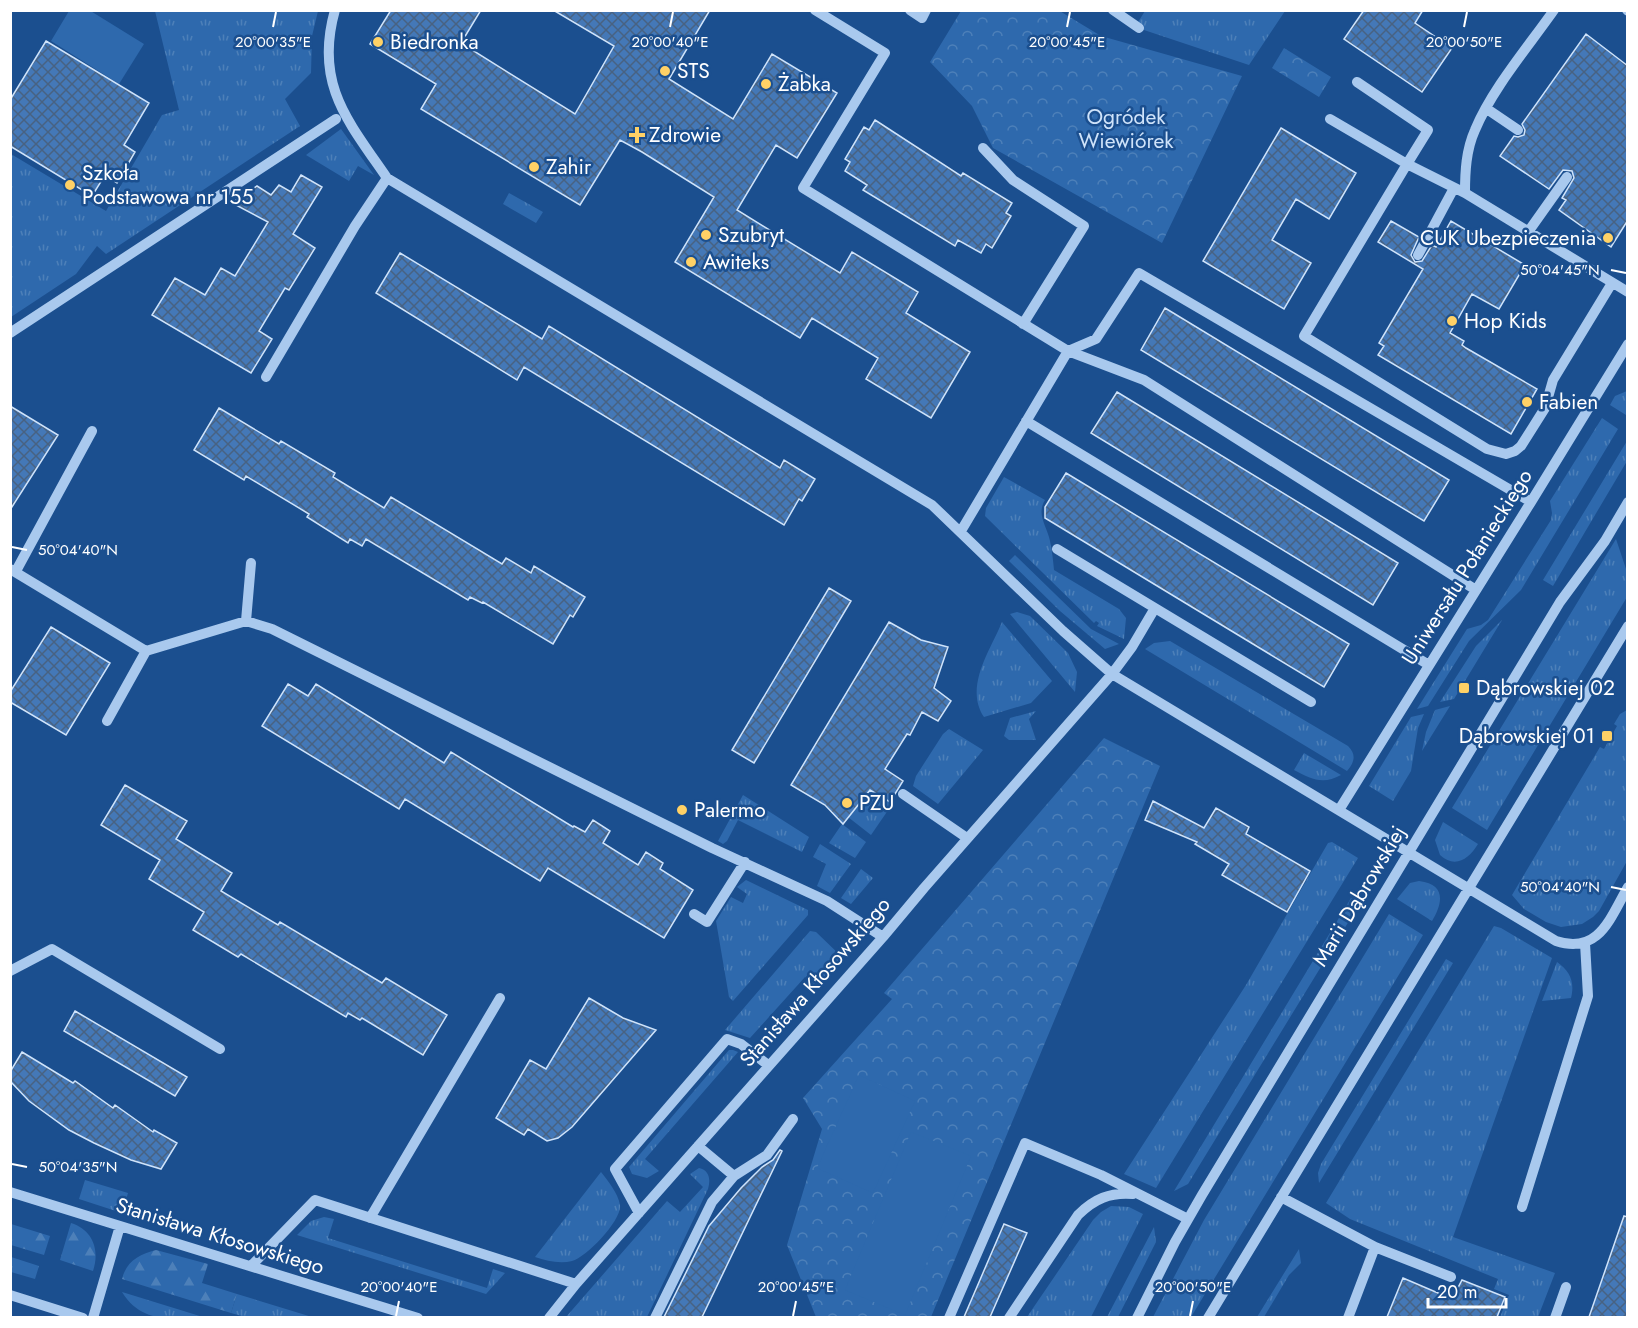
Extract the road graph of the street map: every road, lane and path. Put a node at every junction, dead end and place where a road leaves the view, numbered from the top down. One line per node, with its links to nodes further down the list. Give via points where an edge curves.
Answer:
1 (335, 10): 16 (street, via 328,67 335,96)
2 (815, 10): 23 (street, via 885,53 803,188)
3 (910, 10): 4 (street, via 922,18)
4 (926, 10)
5 (1113, 10): 7 (street)
6 (1554, 10): 9 (street)
7 (1139, 28)
8 (1358, 82): 14 (street, via 1428,130)
9 (1487, 109): 12 (street); 18 (street, via 1474,130 1466,161)
10 (336, 119): 24 (street)
11 (1330, 119): 14 (street)
12 (1518, 130)
13 (982, 148): 23 (street, via 1013,180 1084,226)
14 (1407, 164): 17 (street); 21 (street, via 1304,336 1494,453 1519,449 1545,408 1553,380)
15 (1567, 177): 19 (street)
16 (387, 178): 27 (street); 32 (street, via 932,505)
17 (1454, 188): 18 (street); 20 (street)
18 (1465, 193): 19 (street)
19 (1528, 232): 21 (street)
20 (1418, 255)
21 (1612, 283): 22 (street)
22 (1628, 292)
23 (1023, 324): 26 (street)
24 (10, 333)
25 (1628, 344): 30 (street, Uniwersału Połanieckiego)
26 (1068, 351): 28 (street); 30 (street, via 1096,339 1139,273); 36 (street, via 1144,380)
27 (266, 377)
28 (1026, 421): 32 (street); 41 (street)
29 (92, 431): 35 (street)
30 (1532, 502): 36 (street, Uniwersału Połanieckiego)
31 (1628, 502): 48 (street, Marii Dąbrowskiej, via 1560,602)
32 (961, 531): 42 (street)
33 (1057, 549): 37 (street)
34 (251, 563): 38 (street)
35 (13, 570): 40 (street)
36 (1476, 590): 41 (street, Uniwersału Połanieckiego)
37 (1155, 608): 42 (street, Stanisława Kłosowskiego); 43 (street)
38 (246, 621): 40 (street); 49 (street, via 273,629)
39 (1628, 626): 51 (street)
40 (146, 651): 44 (street)
41 (1429, 665): 46 (street, Uniwersału Połanieckiego)
42 (1112, 674): 46 (street); 47 (street, Stanisława Kłosowskiego)
43 (1311, 702)
44 (107, 721)
45 (903, 794): 47 (street)
46 (1339, 810): 48 (street)
47 (967, 838): 53 (street, Stanisława Kłosowskiego)
48 (1409, 852): 51 (street); 68 (street, Marii Dąbrowskiej)
49 (745, 862): 52 (street, via 707,922); 53 (street, via 827,901)
50 (1628, 887): 54 (street, via 1604,928)
51 (1468, 889): 54 (street, via 1556,941 1570,945); 64 (street)
52 (694, 914)
53 (883, 937): 58 (street, Stanisława Kłosowskiego)
54 (1585, 943): 65 (street, via 1588,996)
55 (10, 971): 57 (street, via 52,949)
56 (500, 998): 67 (street)
57 (219, 1049)
58 (768, 1065): 60 (street, Stanisława Kłosowskiego); 66 (street, via 741,1044 727,1039 615,1169)
59 (793, 1119): 61 (street, via 767,1155)
60 (698, 1146): 61 (street); 66 (street, Stanisława Kłosowskiego)
61 (734, 1176): 80 (street, via 712,1202)
62 (10, 1192): 69 (street, Stanisława Kłosowskiego)
63 (1136, 1194): 68 (street); 81 (street, via 1025,1143); 82 (street, via 1109,1195 1086,1207)
64 (1281, 1197): 70 (street); 84 (street)
65 (1522, 1207)
66 (639, 1213): 73 (street, Stanisława Kłosowskiego)
67 (370, 1218): 71 (street, via 315,1200); 73 (street)
68 (1188, 1219): 83 (street, Marii Dąbrowskiej)
69 (120, 1226): 71 (street, Stanisława Kłosowskiego); 77 (street)
70 (1375, 1247): 72 (street); 85 (street)
71 (251, 1266): 78 (street, Stanisława Kłosowskiego)
72 (1451, 1277)
73 (576, 1284): 79 (street, Stanisława Kłosowskiego)
74 (1566, 1287): 86 (street)
75 (10, 1295): 76 (street)
76 (83, 1317)
77 (93, 1317)
78 (418, 1317)
79 (549, 1317)
80 (655, 1317)
81 (949, 1317)
82 (1009, 1317)
83 (1137, 1317)
84 (1208, 1317)
85 (1348, 1317)
86 (1555, 1317)

